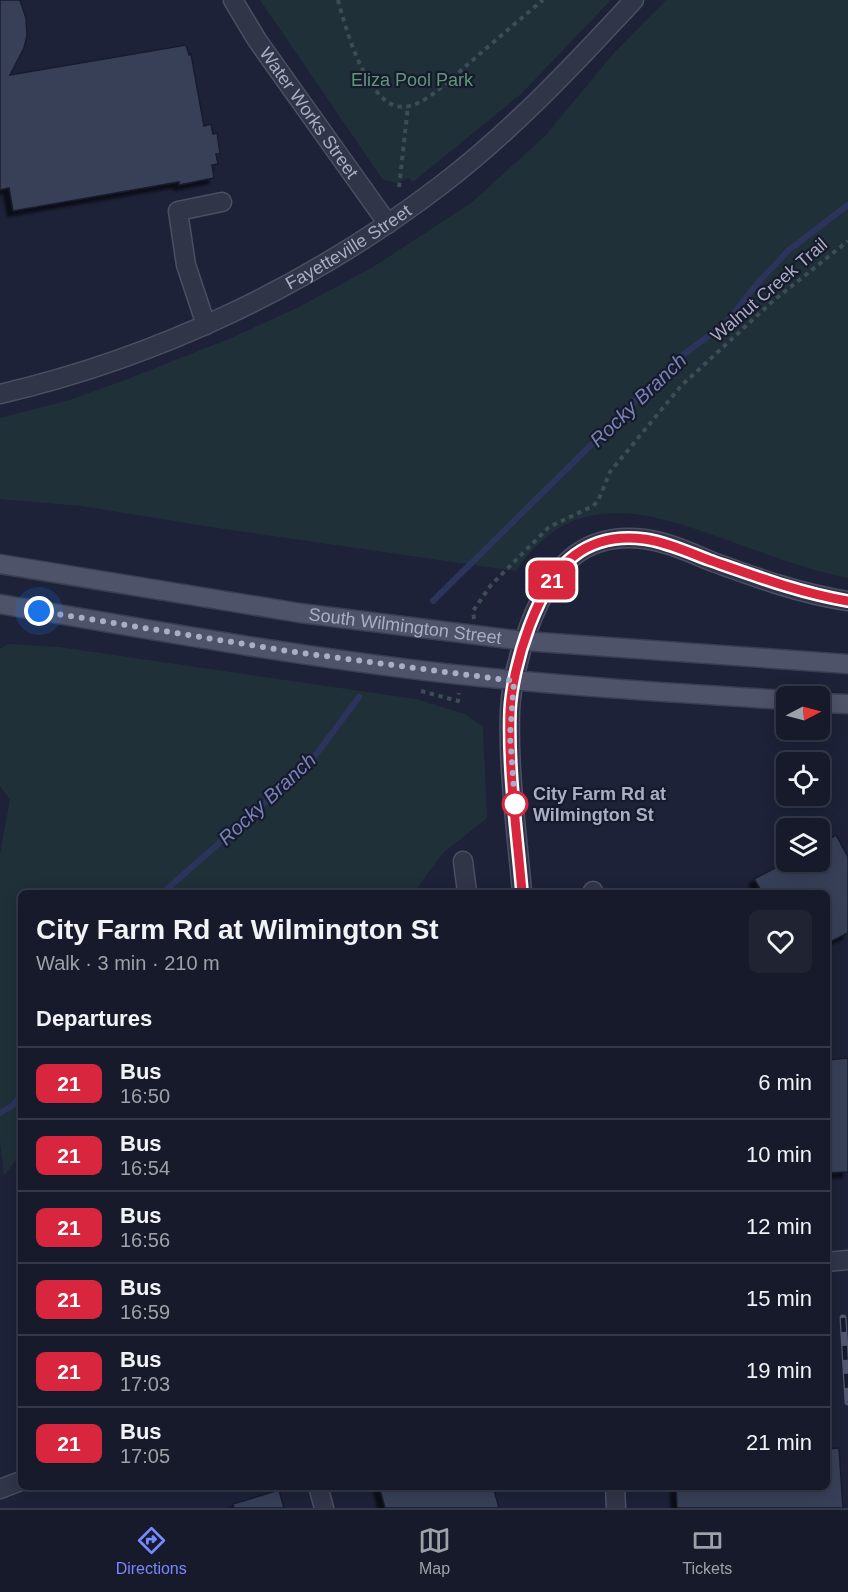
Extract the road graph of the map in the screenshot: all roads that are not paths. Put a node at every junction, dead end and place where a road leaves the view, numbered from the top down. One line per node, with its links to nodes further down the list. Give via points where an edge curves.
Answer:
1 (234, 0): 4 (street, Water Works Street, via 257,40)
2 (633, 0): 4 (street, Fayetteville Street, via 503,133)
3 (222, 202): 5 (street, via 178,211 186,265)
4 (388, 224): 5 (street, Fayetteville Street, via 276,291)
5 (206, 325): 6 (street, Fayetteville Street, via 140,353)
6 (0, 394)
7 (0, 564): 10 (main road, South Wilmington Street, via 300,613)
8 (848, 601): 10 (street, via 779,585 653,540 614,539 593,545 561,568 548,587)
9 (0, 604): 12 (main road, via 294,652)
10 (524, 641): 11 (main road, South Wilmington Street); 12 (street)
11 (848, 664)
12 (514, 681): 13 (main road); 18 (street, via 510,736)
13 (776, 699)
14 (830, 703): 15 (main road)
15 (848, 704)
16 (463, 861): 17 (street)
17 (467, 890)
18 (522, 890)
19 (848, 1260): 20 (street)
20 (830, 1262)
21 (18, 1482): 22 (street)
22 (2, 1488)
23 (319, 1490): 25 (street)
24 (615, 1490): 26 (street)
25 (324, 1508)
26 (616, 1508)

